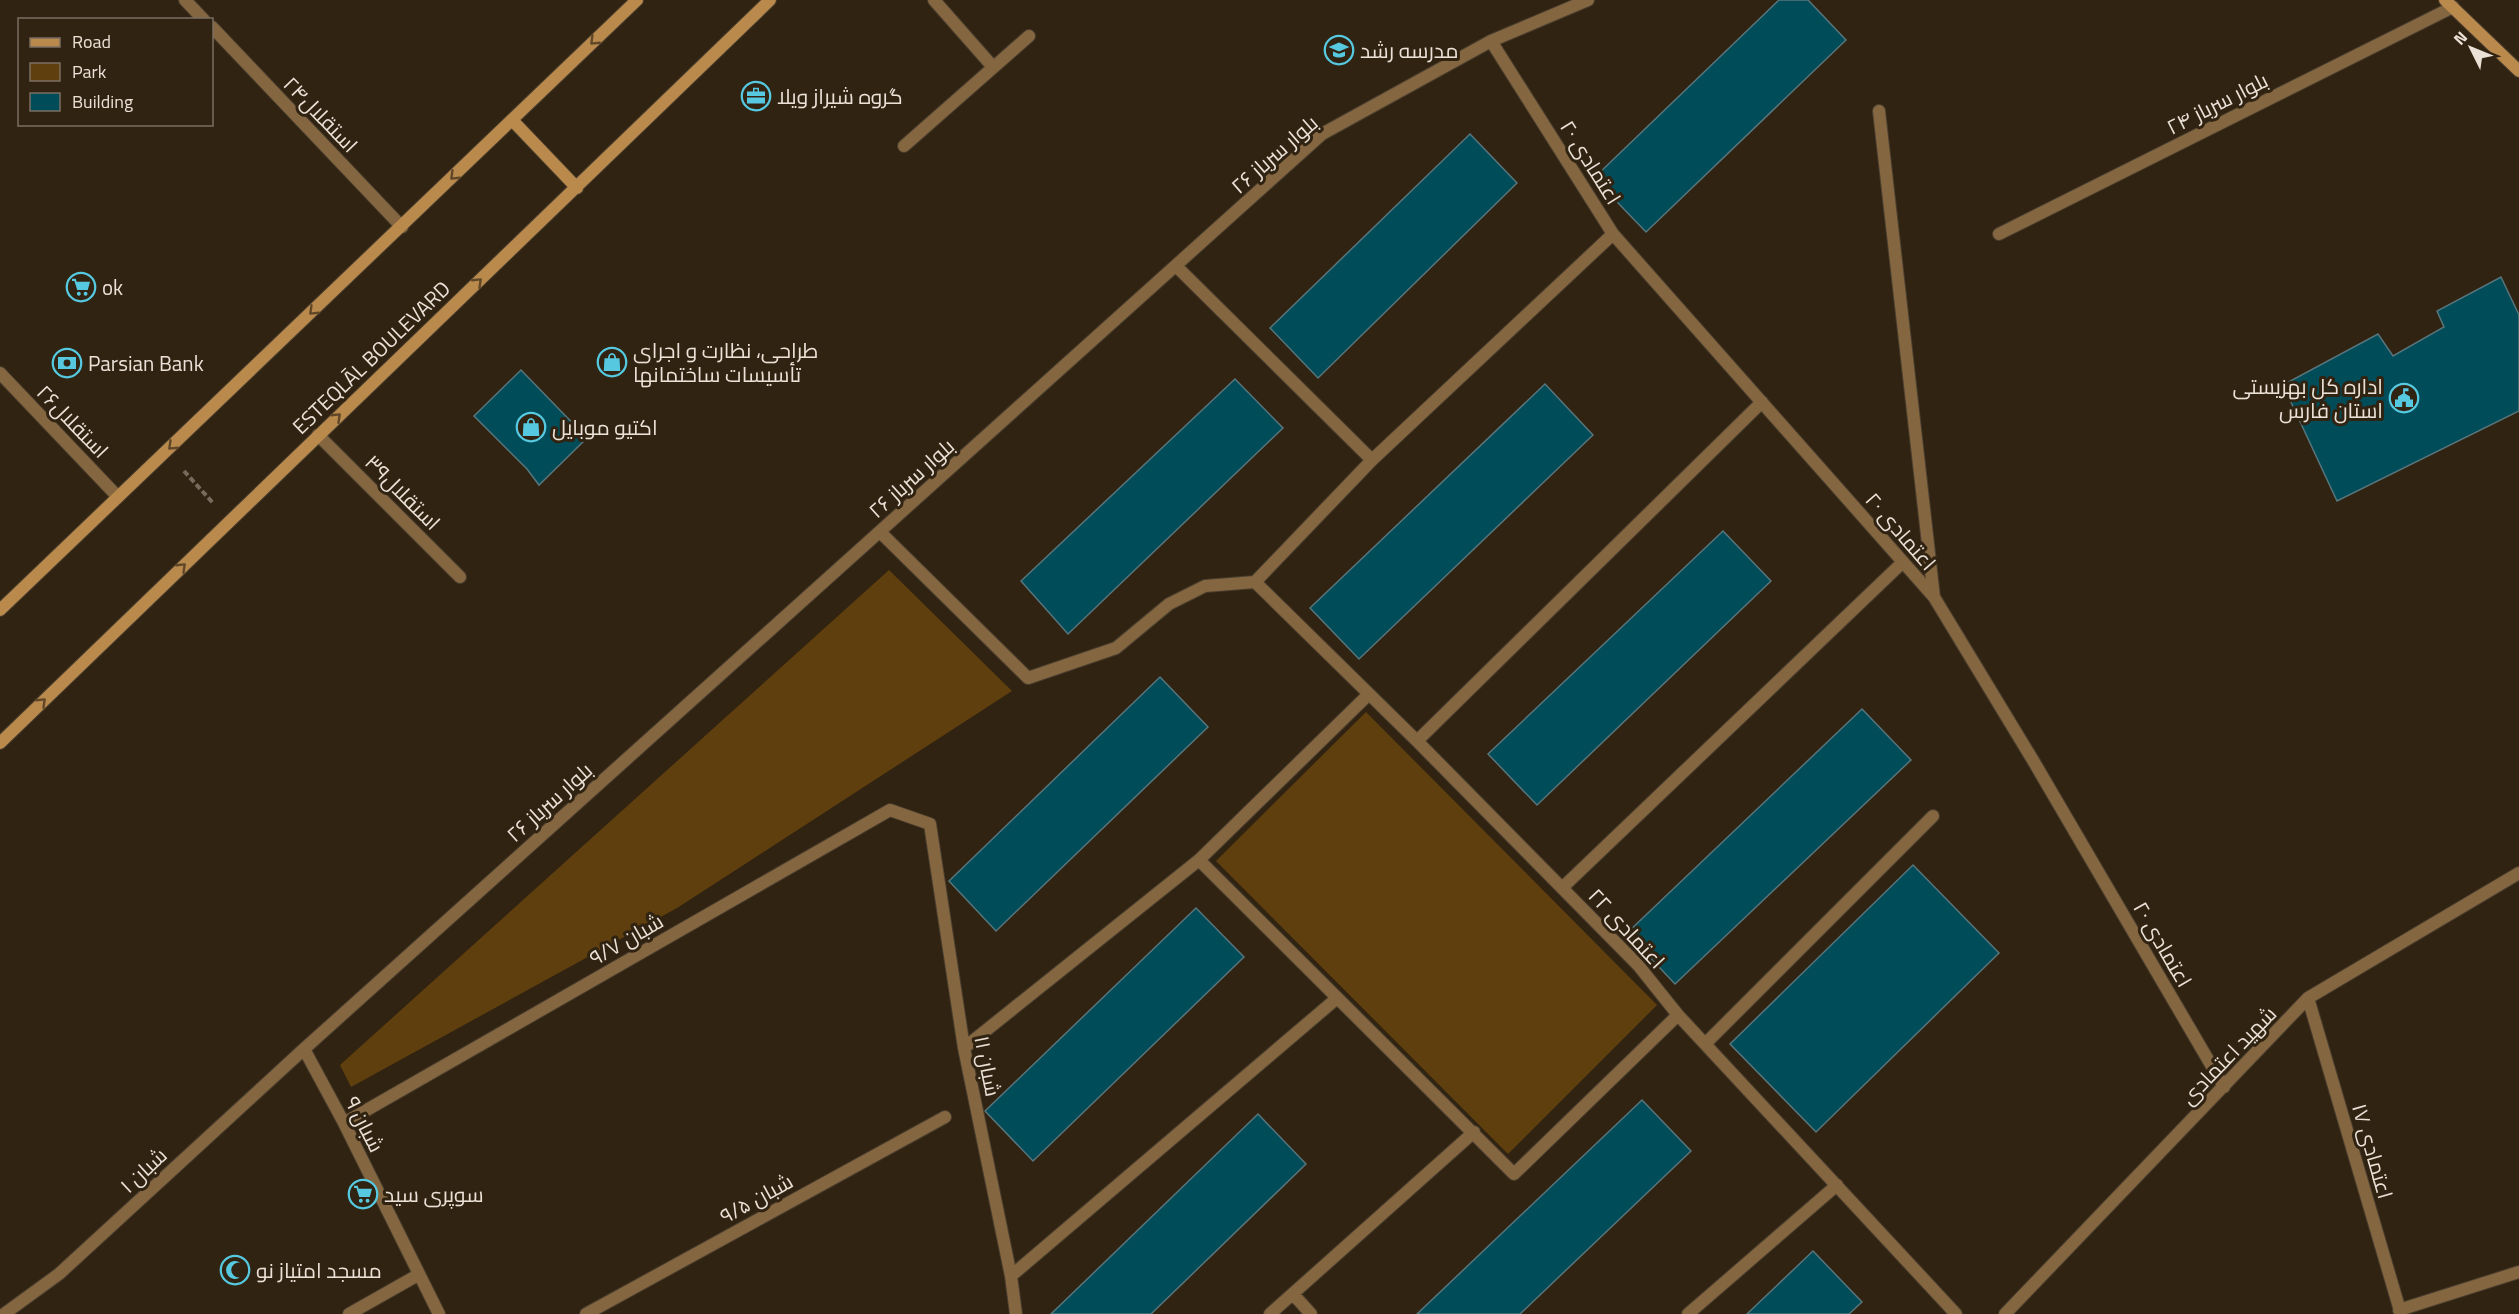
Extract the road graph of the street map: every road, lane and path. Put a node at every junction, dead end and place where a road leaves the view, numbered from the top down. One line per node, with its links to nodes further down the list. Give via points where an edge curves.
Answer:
1 (185, 0): 7 (street)
2 (636, 0): 14 (main road, one-way to 14)
3 (770, 0): 16 (main road, ESTEQLĀL BOULEVARD)
4 (934, 0): 11 (street)
5 (1588, 0): 10 (street, ۲۶ بلوار سرباز)
6 (2449, 4): 12 (main road); 19 (street, ۲۴ بلوار سرباز)
7 (202, 18)
8 (213, 28): 17 (street, استقلال۲۴)
9 (1029, 36): 11 (street)
10 (1491, 41): 18 (street, ۲۰ اعتمادی); 20 (street, ۲۶ بلوار سرباز, via 1322,134)
11 (993, 67): 15 (street)
12 (2519, 71)
13 (1879, 111): 32 (street)
14 (512, 120): 16 (main road); 17 (main road, one-way to 17)
15 (904, 146)
16 (577, 188): 23 (main road, ESTEQLĀL BOULEVARD, one-way to 16)
17 (402, 227): 24 (main road, one-way to 24)
18 (1613, 234): 22 (street, ۲۰ اعتمادی); 25 (street)
19 (1999, 234)
20 (1176, 266): 25 (street); 28 (street, ۲۶ بلوار سرباز)
21 (0, 373): 26 (street, استقلال۲۶)
22 (1762, 402): 29 (street, ۲۰ اعتمادی); 35 (street)
23 (318, 435): 27 (main road, ESTEQLĀL BOULEVARD); 30 (street, استقلال۳۹)
24 (166, 451): 26 (main road); 27 (path)
25 (1372, 460): 31 (street)
26 (118, 497): 33 (main road)
27 (229, 522): 36 (main road, ESTEQLĀL BOULEVARD, one-way to 27)
28 (880, 532): 31 (street, via 1028,678 1116,648 1169,604 1205,586); 47 (street, ۲۶ بلوار سرباز)
29 (1903, 562): 32 (street, ۲۰ اعتمادی); 41 (street)
30 (460, 577)
31 (1255, 582): 34 (street, ۲۲ اعتمادی)
32 (1934, 597): 48 (street, ۲۰ اعتمادی)
33 (0, 610)
34 (1368, 695): 35 (street, ۲۲ اعتمادی); 39 (street)
35 (1417, 741): 41 (street, ۲۲ اعتمادی)
36 (0, 743)
37 (1933, 816): 45 (street)
38 (930, 824): 46 (street, ۱۱ شبان); 50 (street, ۹/۷ شبان, via 890,810)
39 (1199, 860): 43 (street); 46 (street)
40 (2519, 873): 42 (street, شهید اعتمادی)
41 (1562, 888): 44 (street, ۲۲ اعتمادی, via 1638,965)
42 (2308, 998): 48 (street, شهید اعتمادی); 57 (street, ۱۷ اعتمادی)
43 (1336, 999): 51 (street); 55 (street)
44 (1678, 1015): 45 (street, ۲۲ اعتمادی); 51 (street, via 1514,1174)
45 (1706, 1043): 52 (street, ۲۲ اعتمادی)
46 (964, 1048): 55 (street, ۱۱ شبان)
47 (304, 1049): 50 (street, ۹ شبان); 58 (street, ۱ شبان, via 59,1274)
48 (2224, 1087): 67 (street, شهید اعتمادی)
49 (945, 1117): 61 (street, ۹/۵ شبان)
50 (344, 1123): 54 (street, ۹ شبان)
51 (1474, 1131): 56 (street)
52 (1837, 1185): 65 (street); 66 (street, ۲۲ اعتمادی)
53 (2519, 1272): 57 (street)
54 (418, 1275): 59 (street); 60 (street, ۹ شبان)
55 (1011, 1276): 62 (street, ۱۱ شبان)
56 (1293, 1294): 63 (street); 64 (street)
57 (2400, 1312)
58 (4, 1314)
59 (348, 1314)
60 (439, 1314)
61 (586, 1314)
62 (1016, 1314)
63 (1270, 1314)
64 (1311, 1314)
65 (1688, 1314)
66 (1956, 1314)
67 (2005, 1314)

